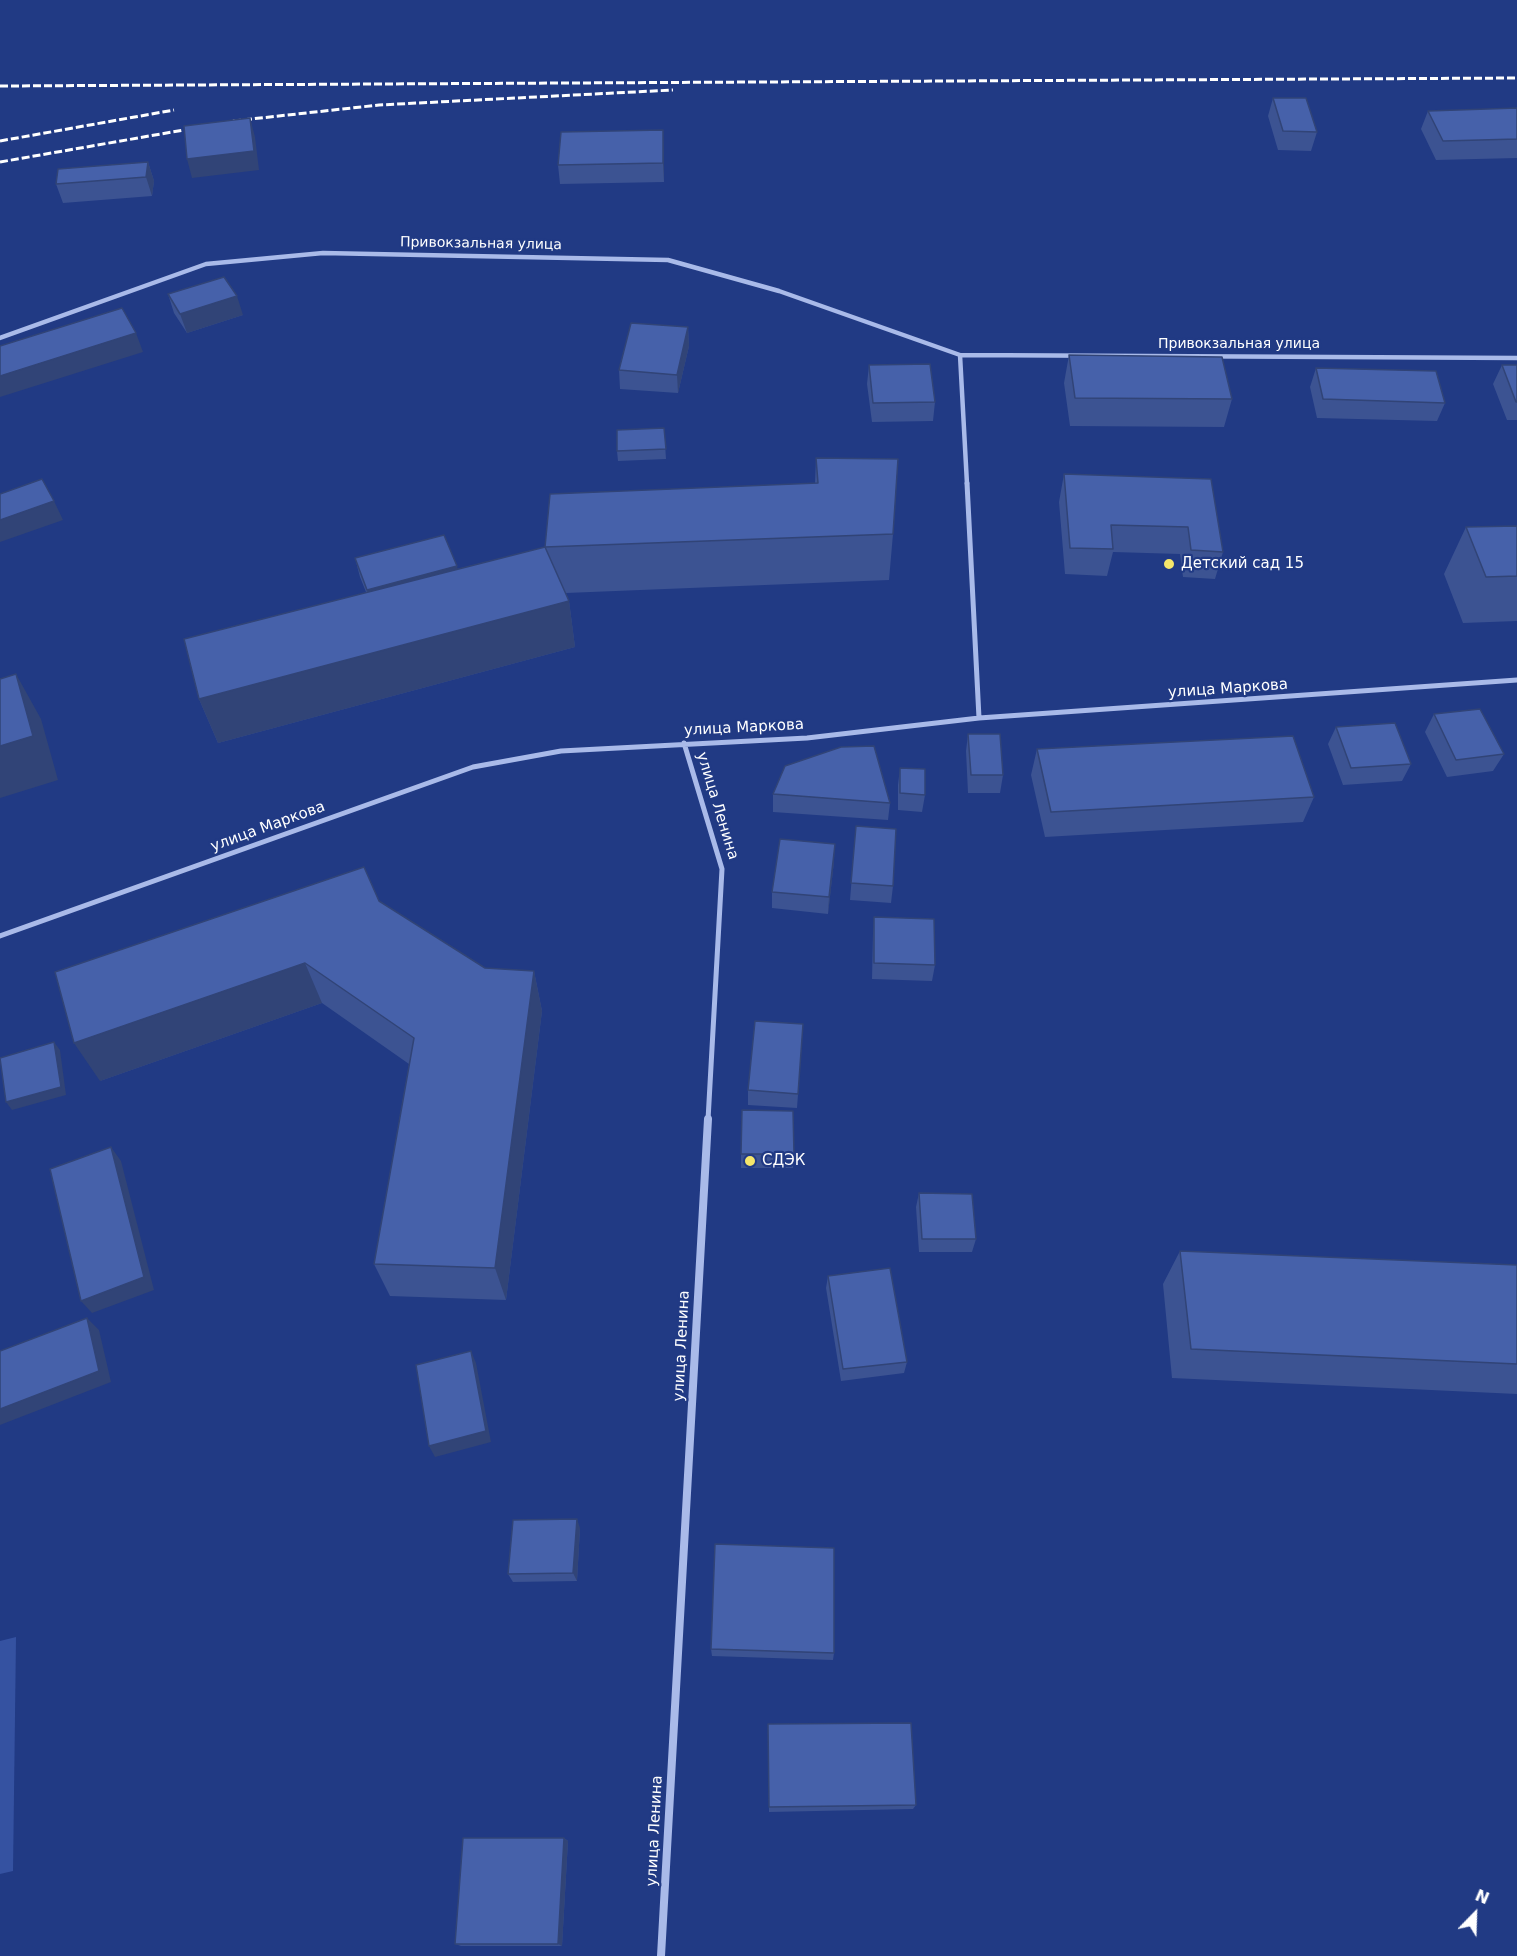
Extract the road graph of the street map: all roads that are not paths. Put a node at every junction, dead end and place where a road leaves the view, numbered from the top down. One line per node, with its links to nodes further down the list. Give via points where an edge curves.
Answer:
1 (0, 338): 2 (street, Привокзальная улица, via 206,264 323,253 668,260 779,291)
2 (960, 355): 3 (street, Привокзальная улица); 5 (street)
3 (1517, 358)
4 (1517, 680): 5 (street, улица Маркова)
5 (979, 718): 6 (street, улица Маркова, via 807,738)
6 (684, 742): 7 (street, улица Маркова, via 561,751 473,767); 8 (street, улица Ленина, via 722,869)
7 (0, 936)
8 (661, 1956)

